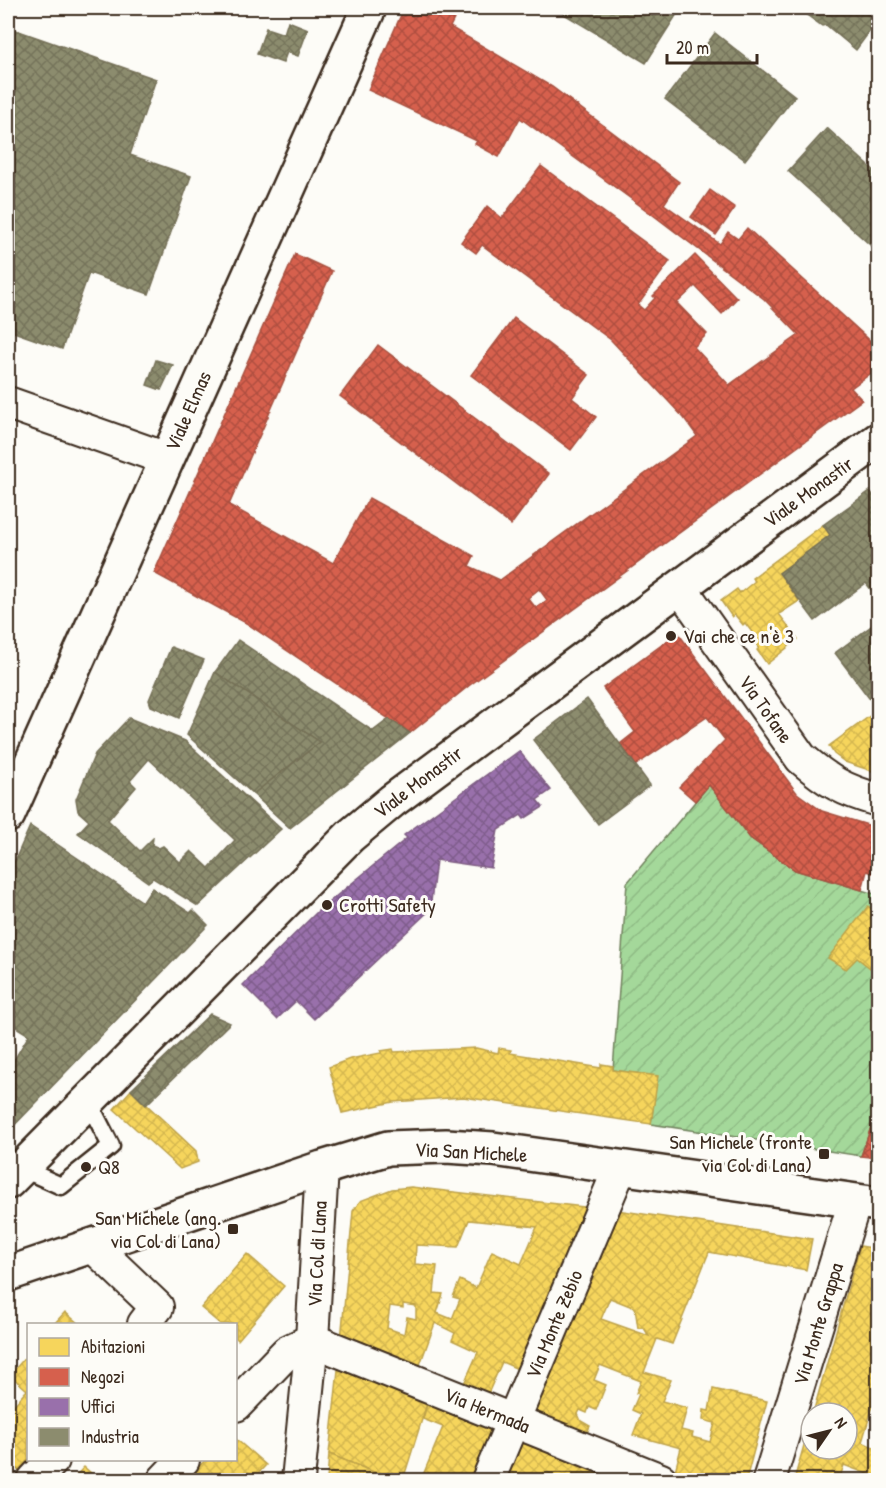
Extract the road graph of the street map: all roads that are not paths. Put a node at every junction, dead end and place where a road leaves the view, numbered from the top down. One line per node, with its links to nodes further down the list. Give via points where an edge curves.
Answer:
1 (369, 8): 4 (main road, Viale Elmas)
2 (8, 403): 4 (street)
3 (879, 440): 5 (main road, Viale Monastir)
4 (167, 459): 7 (main road, Viale Elmas)
5 (680, 587): 6 (street, Via Tofane, via 801,758 826,779 853,793); 8 (main road, Viale Monastir, via 350,836)
6 (879, 800)
7 (8, 815)
8 (88, 1101): 11 (main road, Viale Monastir); 11 (lane, via 111,1146 61,1186)
9 (322, 1168): 10 (main road, Via San Michele, via 388,1148 446,1146); 13 (main road, Via San Michele); 16 (street, Via Col di Lana)
10 (620, 1168): 12 (main road, Via San Michele); 18 (street, Via Monte Zebio)
11 (14, 1175)
12 (867, 1203): 24 (street, Via Monte Grappa)
13 (92, 1245): 14 (main road, Via San Michele); 15 (street, via 157,1307)
14 (15, 1264)
15 (145, 1323)
16 (312, 1340): 17 (street, via 287,1352); 18 (street, Via Hermada); 21 (street, Via Col di Lana)
17 (237, 1404)
18 (513, 1420): 22 (street, Via Monte Zebio); 23 (street, Via Hermada)
19 (52, 1461): 20 (street)
20 (34, 1480)
21 (298, 1480)
22 (488, 1480)
23 (661, 1480)
24 (769, 1480)

